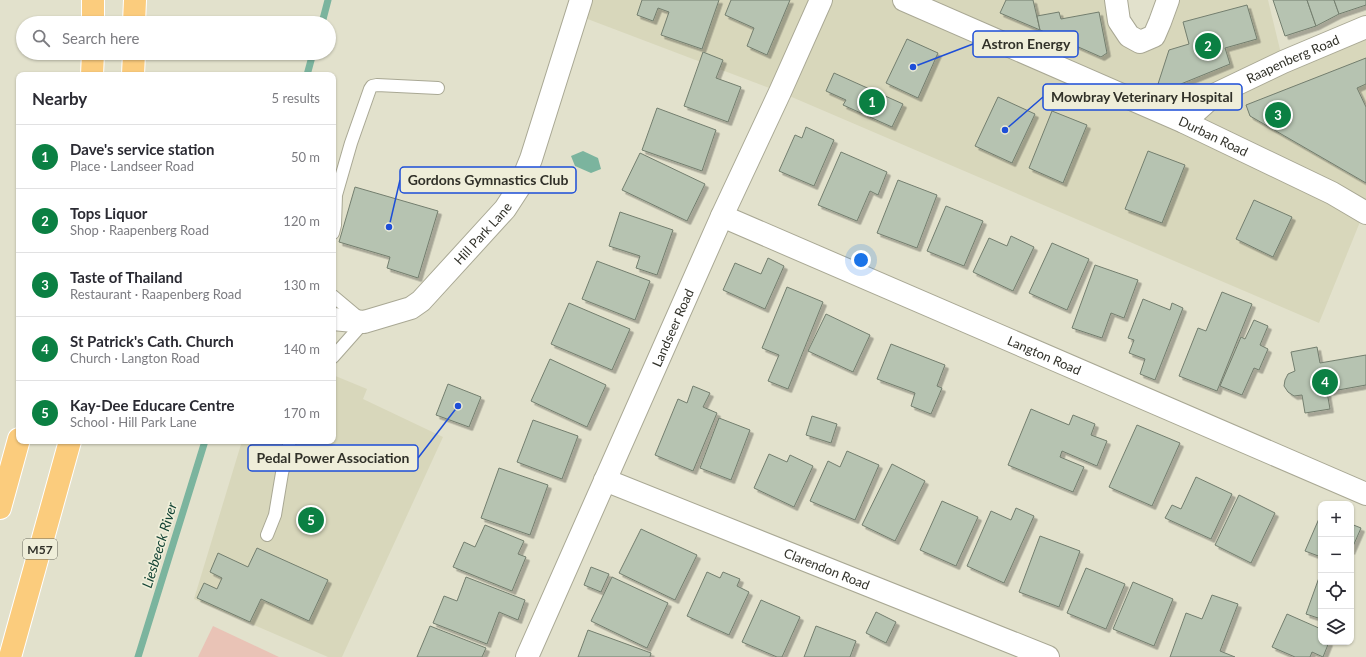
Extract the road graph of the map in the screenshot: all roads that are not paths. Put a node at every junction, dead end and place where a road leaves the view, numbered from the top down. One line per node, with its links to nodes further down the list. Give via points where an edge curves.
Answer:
1 (93, 0): 8 (main road)
2 (135, 0): 9 (main road)
3 (581, 0): 22 (street, Hill Park Lane, via 531,159 520,186 506,209 421,301 411,308)
4 (821, 0): 19 (street, Landseer Road)
5 (904, 0): 16 (street, Durban Road)
6 (1116, 0): 7 (street, via 1119,21 1129,36 1140,42 1154,36)
7 (1168, 0)
8 (93, 16)
9 (134, 16)
10 (1366, 28): 16 (street, Raapenberg Road, via 1283,62 1214,95)
11 (93, 60): 13 (main road)
12 (134, 60): 14 (main road)
13 (92, 72)
14 (134, 72)
15 (438, 88): 17 (lane, via 372,86)
16 (1184, 122): 18 (street, Durban Road, via 1325,190)
17 (336, 194)
18 (1366, 213)
19 (722, 216): 27 (street, Landseer Road); 28 (street, Langton Road)
20 (336, 299): 22 (lane)
21 (336, 319): 22 (street, Hill Park Lane)
22 (364, 322): 23 (lane)
23 (336, 355)
24 (18, 444): 29 (main road)
25 (69, 444): 31 (main road, M57)
26 (289, 444): 30 (lane, via 275,515)
27 (605, 480): 32 (street, Landseer Road); 33 (street, Clarendon Road)
28 (1366, 494)
29 (0, 508)
30 (267, 535)
31 (10, 657)
32 (527, 657)
33 (1048, 657)

